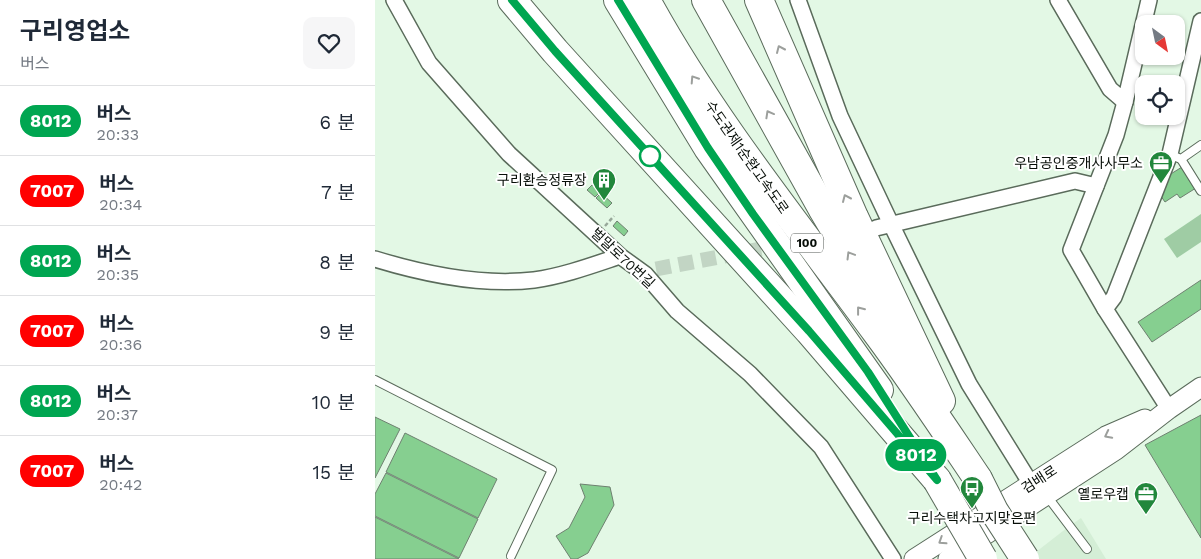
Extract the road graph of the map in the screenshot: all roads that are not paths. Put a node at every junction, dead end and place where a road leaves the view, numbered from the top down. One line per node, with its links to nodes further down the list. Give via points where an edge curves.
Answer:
1 (394, 0): 18 (street, 벌말로70번길, via 429,63 451,89 509,154)
2 (512, 0): 25 (highway, 수도권제1순환고속도로 / 100, via 549,45 809,331)
3 (618, 0): 25 (highway, 수도권제1순환고속도로 / 100, via 708,148 868,372)
4 (646, 0): 24 (highway, 수도권제1순환고속도로 / 100, one-way to 4, via 877,332 736,143)
5 (706, 0): 24 (highway, 수도권제1순환고속도로 / 100, one-way to 5, via 882,308 821,208)
6 (759, 0): 24 (highway, one-way to 6, via 854,217)
7 (798, 0): 16 (street, via 840,116)
8 (1058, 0): 11 (street, via 1110,89)
9 (1149, 0): 11 (street)
10 (1201, 21): 13 (street)
11 (1125, 102): 14 (street)
12 (1201, 145): 13 (lane)
13 (1175, 157): 15 (lane); 20 (street, via 1114,297)
14 (1096, 186): 16 (street, via 1075,182); 20 (street, via 1071,250)
15 (1201, 191)
16 (891, 224): 17 (street); 26 (street, via 969,384)
17 (875, 228)
18 (620, 256): 19 (street, via 535,280 503,281 422,273); 30 (street, 벌말로70번길, via 650,272 677,311 750,374 821,447)
19 (375, 259)
20 (1105, 309): 23 (street)
21 (375, 380): 29 (lane, via 552,470)
22 (1201, 387): 23 (street, 검배로)
23 (1169, 408): 26 (street, 검배로, one-way to 26, via 1106,436); 27 (street, 검배로, via 1116,450)
24 (978, 479): 34 (highway, 수도권제1순환고속도로 / 100, bridge, via 994,512)
25 (937, 480): 33 (highway, 수도권제1순환고속도로 / 100, bridge)
26 (1031, 484): 31 (street, 검배로, one-way to 31)
27 (1047, 496): 28 (lane); 32 (street, 검배로)
28 (1087, 549)
29 (512, 558)
30 (893, 559)
31 (914, 559)
32 (948, 559)
33 (983, 559)
34 (1025, 559)

